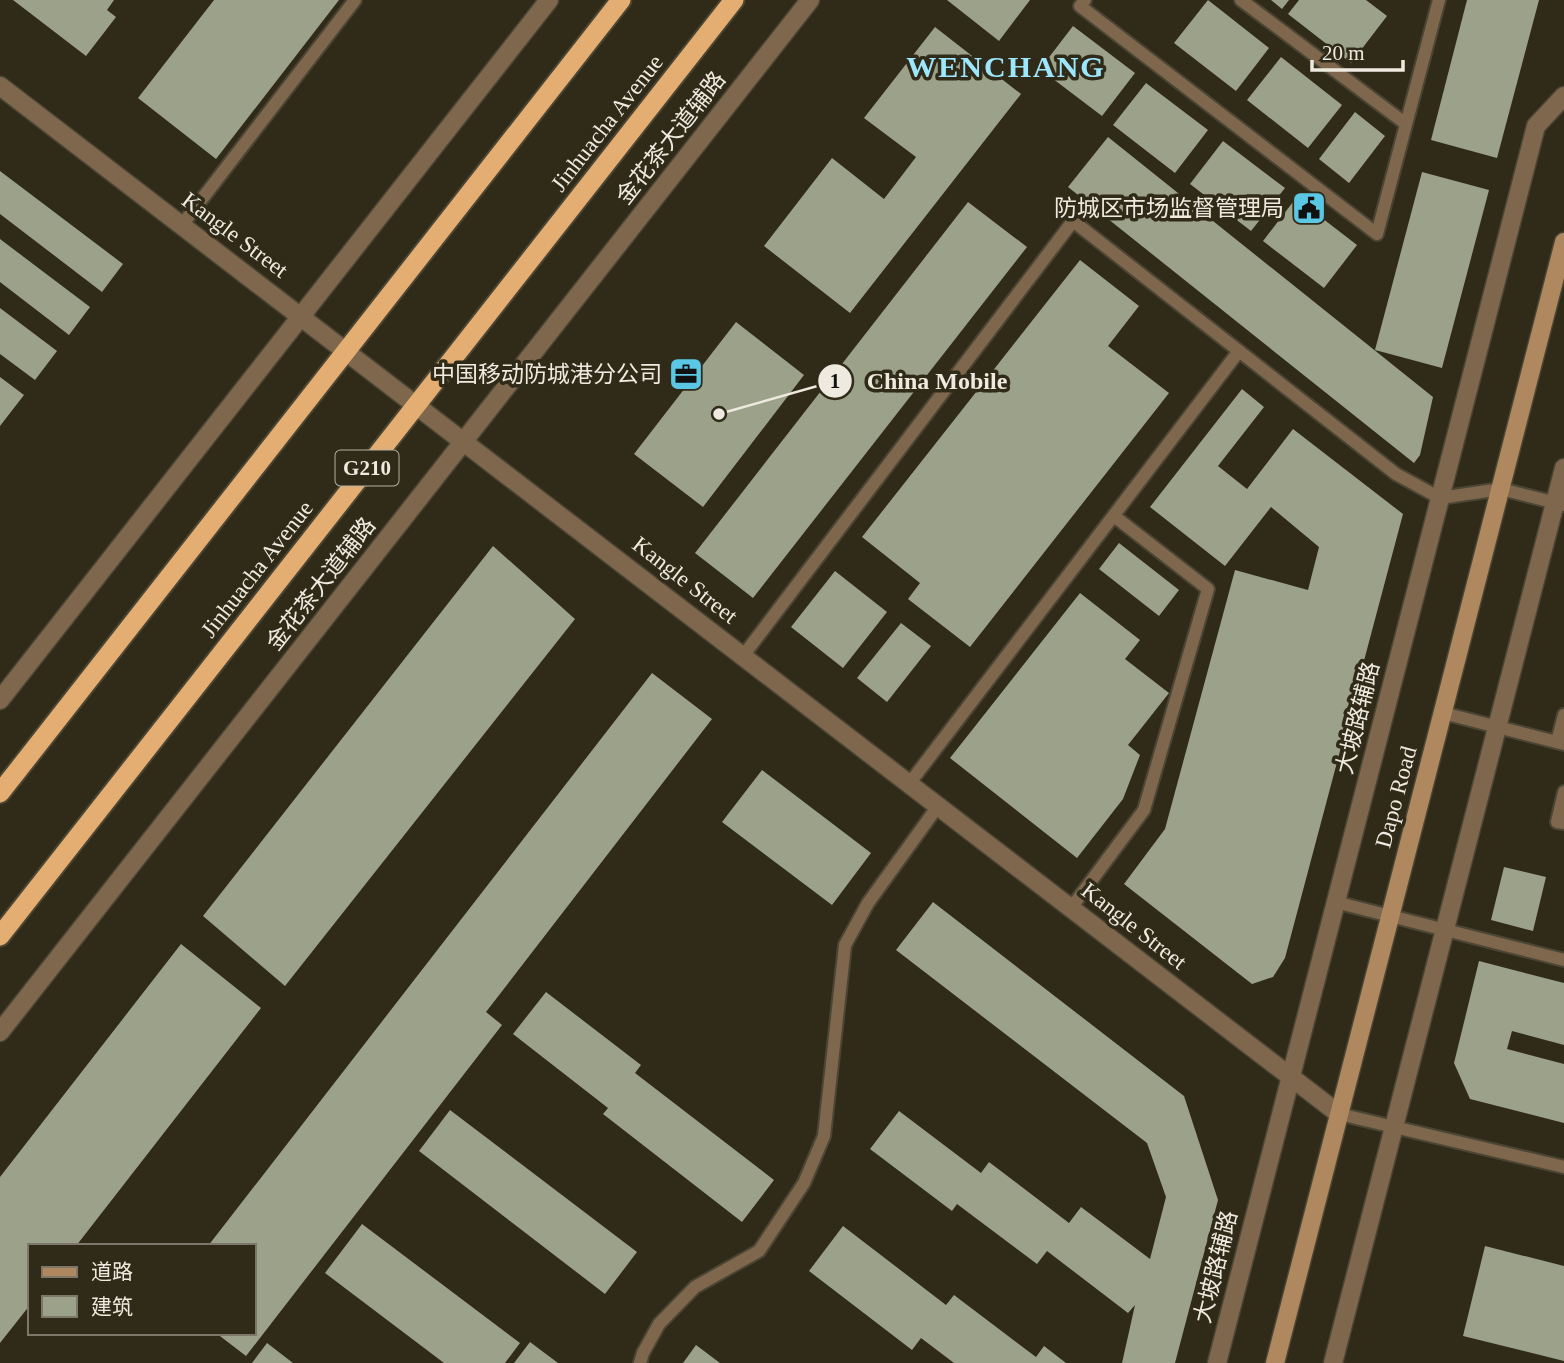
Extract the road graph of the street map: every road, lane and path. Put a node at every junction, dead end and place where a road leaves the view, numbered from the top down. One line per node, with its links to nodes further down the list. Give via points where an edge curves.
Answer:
1 (355, 0): 12 (lane)
2 (549, 0): 14 (street)
3 (621, 0): 15 (highway)
4 (734, 0): 17 (highway, Jinhuacha Avenue / G210)
5 (810, 0): 18 (street, 金花茶大道辅路)
6 (1085, 0): 11 (lane, via 1080,6 1377,234)
7 (1241, 0): 11 (lane)
8 (1439, 0): 11 (lane)
9 (0, 86): 12 (street, Kangle Street)
10 (1564, 96): 21 (street, 大坡路辅路, via 1536,126)
11 (1406, 124)
12 (182, 225): 14 (street, Kangle Street)
13 (1564, 242): 20 (main road, Dapo Road)
14 (301, 317): 15 (street, Kangle Street); 25 (street)
15 (346, 351): 17 (street, Kangle Street); 32 (highway)
16 (1239, 351): 21 (lane, via 1396,474); 23 (lane); 24 (lane, via 1073,221)
17 (416, 405): 18 (street, Kangle Street); 39 (highway, Jinhuacha Avenue / G210)
18 (464, 442): 24 (street, Kangle Street); 41 (street, 金花茶大道辅路)
19 (1564, 468): 22 (street)
20 (1501, 489): 21 (lane); 22 (lane); 26 (main road, Dapo Road)
21 (1440, 498): 35 (street, 大坡路辅路)
22 (1560, 504): 28 (street)
23 (1114, 516): 30 (lane); 36 (lane, via 1208,589 1144,810)
24 (743, 656): 30 (street, Kangle Street)
25 (0, 700)
26 (1443, 713): 28 (lane); 37 (main road, Dapo Road)
27 (1564, 715): 29 (lane)
28 (1497, 727): 29 (lane); 38 (street)
29 (1561, 743)
30 (909, 784): 33 (street, Kangle Street)
31 (1564, 792): 34 (lane, via 1556,821)
32 (0, 793)
33 (938, 806): 36 (street, Kangle Street); 46 (lane, via 868,903 845,945 824,1136 804,1183 759,1251 695,1287 659,1324)
34 (1564, 823)
35 (1335, 902): 37 (lane); 42 (street, 大坡路辅路)
36 (1070, 908): 42 (street, Kangle Street)
37 (1390, 916): 38 (lane); 43 (main road, Dapo Road)
38 (1445, 930): 40 (lane); 44 (street)
39 (0, 936)
40 (1564, 960)
41 (0, 1032)
42 (1290, 1077): 43 (street, Kangle Street); 47 (street, 大坡路辅路)
43 (1339, 1114): 44 (lane); 48 (main road, Dapo Road)
44 (1394, 1127): 45 (lane); 49 (street)
45 (1564, 1167)
46 (640, 1363)
47 (1217, 1363)
48 (1275, 1363)
49 (1333, 1363)

